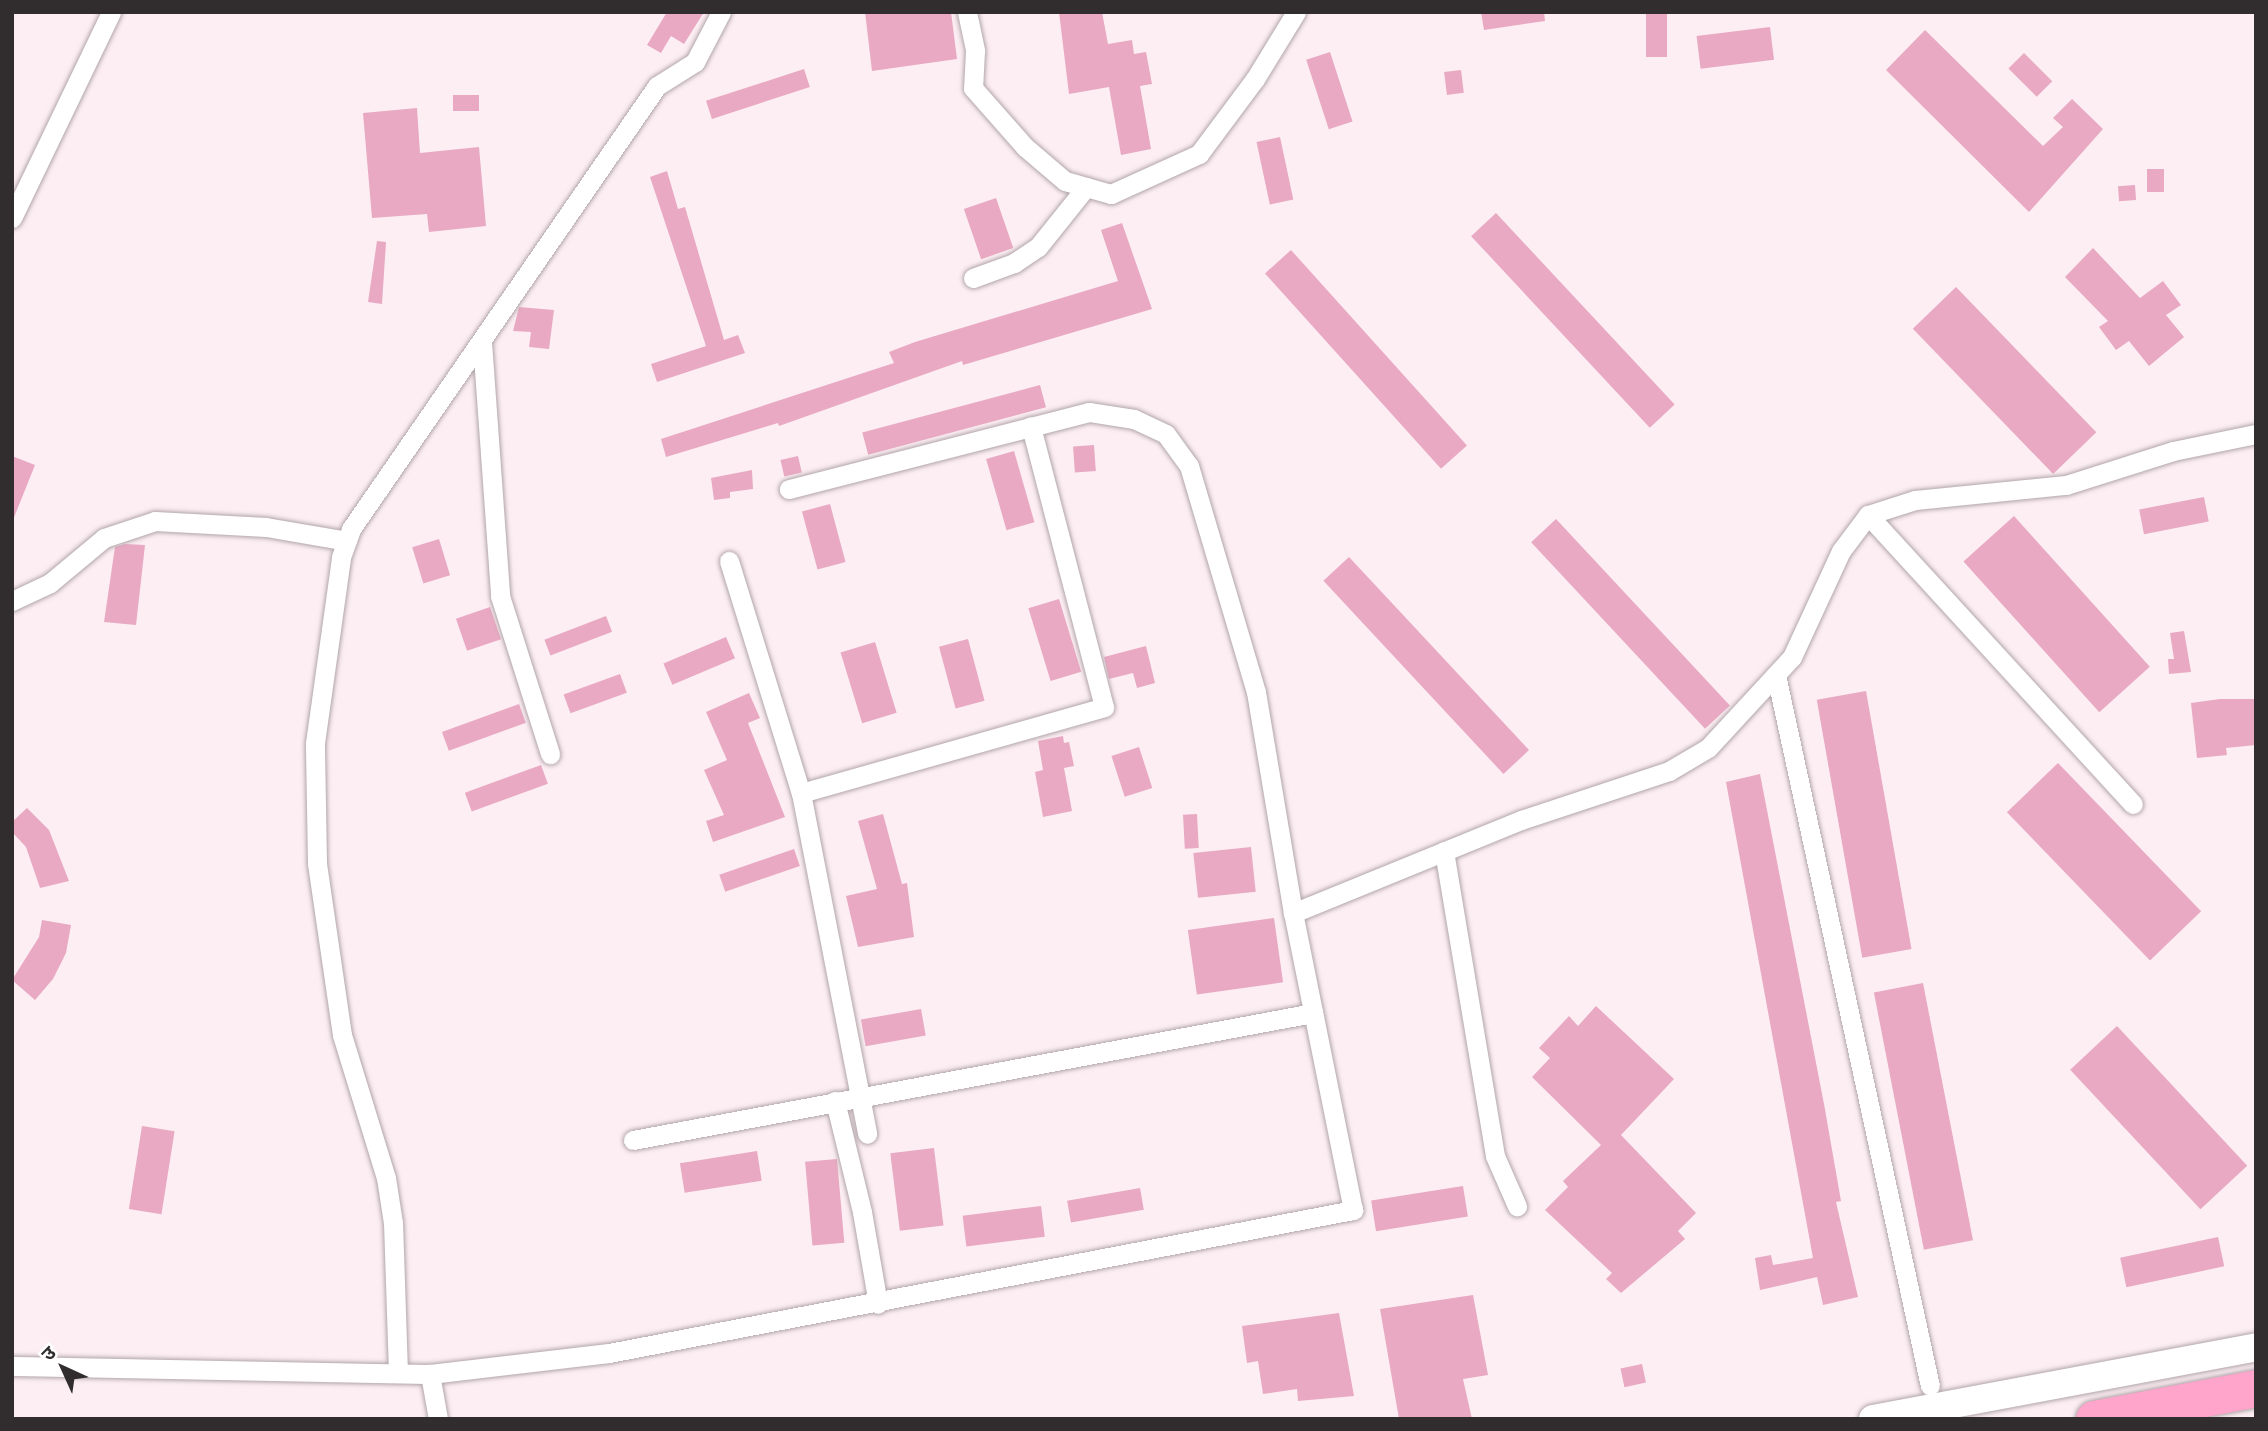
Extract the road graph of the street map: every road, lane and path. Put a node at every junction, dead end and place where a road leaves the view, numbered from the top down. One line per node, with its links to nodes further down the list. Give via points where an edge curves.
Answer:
1 (111, 12): 6 (street)
2 (721, 12): 8 (street, via 695,62 657,86)
3 (967, 12): 5 (street, via 975,51 973,88 1025,147 1065,181)
4 (1296, 12): 5 (street, via 1255,79 1199,154 1111,194)
5 (1086, 187): 7 (street, via 1038,247 1014,263)
6 (12, 218)
7 (973, 278)
8 (481, 342): 13 (street); 17 (street, via 500,596)
9 (1031, 426): 11 (street); 18 (street, via 1104,707); 21 (street, via 1089,412 1134,419 1166,434 1189,466 1256,692)
10 (2256, 434): 12 (street, via 2173,452 2066,485 1915,500)
11 (789, 489)
12 (1868, 515): 16 (street, via 1841,551 1792,657); 19 (street)
13 (347, 541): 15 (street, via 266,527 155,521 104,538 50,583); 31 (street, via 315,743 317,863 342,1035 386,1178 394,1223)
14 (729, 561): 18 (street)
15 (12, 601)
16 (1776, 675): 20 (street, via 1707,748 1669,771); 33 (street)
17 (551, 754)
18 (801, 793): 23 (street)
19 (2133, 804)
20 (1444, 851): 21 (street); 27 (street, via 1495,1156)
21 (1293, 913): 22 (street)
22 (1313, 1013): 23 (street); 28 (street, via 1353,1210)
23 (859, 1096): 24 (street); 25 (street)
24 (835, 1101): 26 (street); 28 (street)
25 (867, 1134)
26 (633, 1140)
27 (1517, 1206)
28 (878, 1304): 32 (street, via 609,1353)
29 (2256, 1346): 36 (street)
30 (12, 1366): 31 (street)
31 (398, 1373): 32 (street)
32 (429, 1374): 35 (street)
33 (1930, 1385)
34 (2256, 1388): 37 (highway)
35 (438, 1419)
36 (1873, 1419)
37 (2094, 1419)

